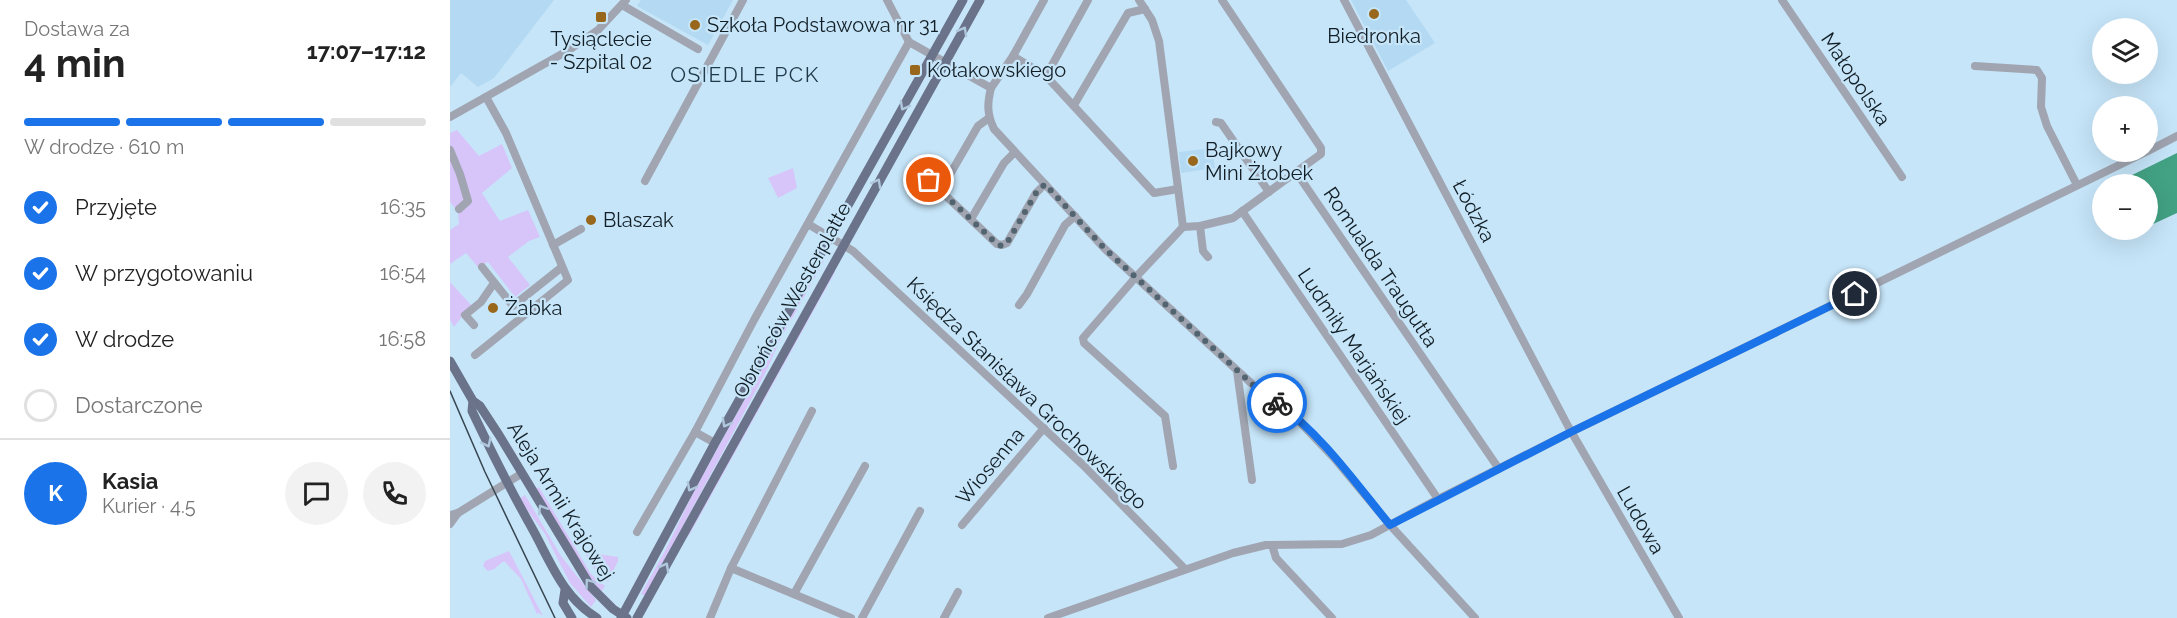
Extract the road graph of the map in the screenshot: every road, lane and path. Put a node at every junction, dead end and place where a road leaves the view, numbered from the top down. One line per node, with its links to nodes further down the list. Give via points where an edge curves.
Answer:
1 (743, 0): 34 (street)
2 (887, 0): 13 (street)
3 (963, 0): 15 (main road, Obrońców Westerplatte)
4 (980, 0): 17 (main road, Obrońców Westerplatte, one-way to 4)
5 (1044, 0): 16 (street)
6 (1088, 0): 19 (street)
7 (1139, 0): 12 (street)
8 (1222, 0): 31 (street, via 1321,147 1321,153)
9 (1344, 0): 65 (street, Łódzka)
10 (1782, 0): 32 (street, Małopolska)
11 (624, 2): 14 (street); 21 (street, via 598,30 569,50)
12 (1145, 9): 22 (street, via 1128,13); 37 (street, via 1159,41)
13 (909, 42): 15 (street); 44 (street)
14 (698, 49)
15 (933, 56): 17 (street); 48 (main road, Obrońców Westerplatte, one-way to 48)
16 (1013, 56): 19 (street); 20 (street)
17 (945, 62): 20 (street); 49 (main road, Obrońców Westerplatte, one-way to 17)
18 (1975, 66): 36 (street, via 2040,73 2041,107 2047,126)
19 (1046, 76): 22 (street)
20 (991, 88): 24 (street)
21 (486, 96): 23 (street); 50 (street, via 506,133)
22 (1074, 105): 37 (street, via 1154,193)
23 (450, 117)
24 (989, 118): 29 (street); 38 (street, via 978,126)
25 (1215, 122): 39 (street, via 1221,123)
26 (2177, 136): 27 (street)
27 (2158, 146)
28 (450, 150): 40 (street, via 468,201)
29 (1015, 152): 35 (street); 43 (street, via 1004,163)
30 (2125, 162): 36 (street)
31 (1296, 172): 39 (street); 69 (street, Romualda Traugutta)
32 (1902, 177)
33 (929, 180): 38 (street)
34 (645, 181)
35 (1045, 184): 42 (street); 43 (street, via 1002,246)
36 (2078, 185): 65 (street)
37 (1178, 189): 46 (street)
38 (941, 190): 43 (street)
39 (1269, 192): 41 (street)
40 (459, 209)
41 (1242, 211): 45 (street, via 1233,218); 73 (street, Ludmiły Marjańskiej)
42 (1075, 216): 54 (street); 56 (street, via 1065,225)
43 (971, 219)
44 (808, 224): 48 (street, Księdza Stanisława Grochowskiego); 64 (street)
45 (1200, 226): 46 (street); 51 (street, via 1203,251)
46 (1183, 227): 54 (street)
47 (580, 229): 50 (street)
48 (830, 237): 49 (street, Księdza Stanisława Grochowskiego); 66 (main road, Obrońców Westerplatte, one-way to 66)
49 (843, 244): 63 (street, Księdza Stanisława Grochowskiego); 89 (main road, Obrońców Westerplatte, one-way to 49)
50 (553, 245): 53 (street)
51 (1208, 257)
52 (482, 267): 55 (street)
53 (562, 267): 55 (street, via 513,306); 58 (street, via 568,280)
54 (1136, 278): 60 (street); 68 (street, via 1083,338 1165,416)
55 (494, 283): 57 (street, via 481,302 465,315)
56 (1019, 305)
57 (474, 325)
58 (475, 355)
59 (450, 361): 61 (main road, Aleja Armii Krajowej)
60 (1237, 371): 71 (street); 78 (street, via 1290,412)
61 (473, 401): 70 (main road, Aleja Armii Krajowej, via 480,406); 72 (main road, Aleja Armii Krajowej, one-way to 72, via 472,411)
62 (812, 411): 81 (street)
63 (1044, 428): 77 (street, Wiosenna); 82 (street, Księdza Stanisława Grochowskiego)
64 (695, 432): 66 (street); 79 (street)
65 (1573, 435): 69 (street); 97 (street, Ludowa)
66 (715, 443): 86 (main road, Obrońców Westerplatte, one-way to 86)
67 (865, 466): 85 (street)
68 (1173, 466)
69 (1499, 469): 73 (street)
70 (521, 474): 72 (street); 86 (main road, Aleja Armii Krajowej, one-way to 70, via 591,587)
71 (1252, 480)
72 (507, 483): 75 (street); 83 (main road, Aleja Armii Krajowej)
73 (1438, 499): 78 (street)
74 (920, 511): 92 (street)
75 (454, 514): 76 (street)
76 (450, 524)
77 (962, 525)
78 (1390, 525): 80 (street, via 1342,544); 96 (street)
79 (637, 532)
80 (1272, 545): 82 (street); 95 (street, via 1276,558)
81 (731, 568): 85 (street); 90 (street)
82 (1185, 569): 94 (street)
83 (565, 590): 87 (main road, Aleja Armii Krajowej, via 563,603); 88 (main road, Aleja Armii Krajowej)
84 (958, 592): 93 (street)
85 (794, 594): 91 (street)
86 (624, 617)
87 (572, 618)
88 (597, 618)
89 (637, 618)
90 (710, 618)
91 (851, 618)
92 (862, 618)
93 (944, 618)
94 (1048, 618)
95 (1332, 618)
96 (1475, 618)
97 (1679, 618)

